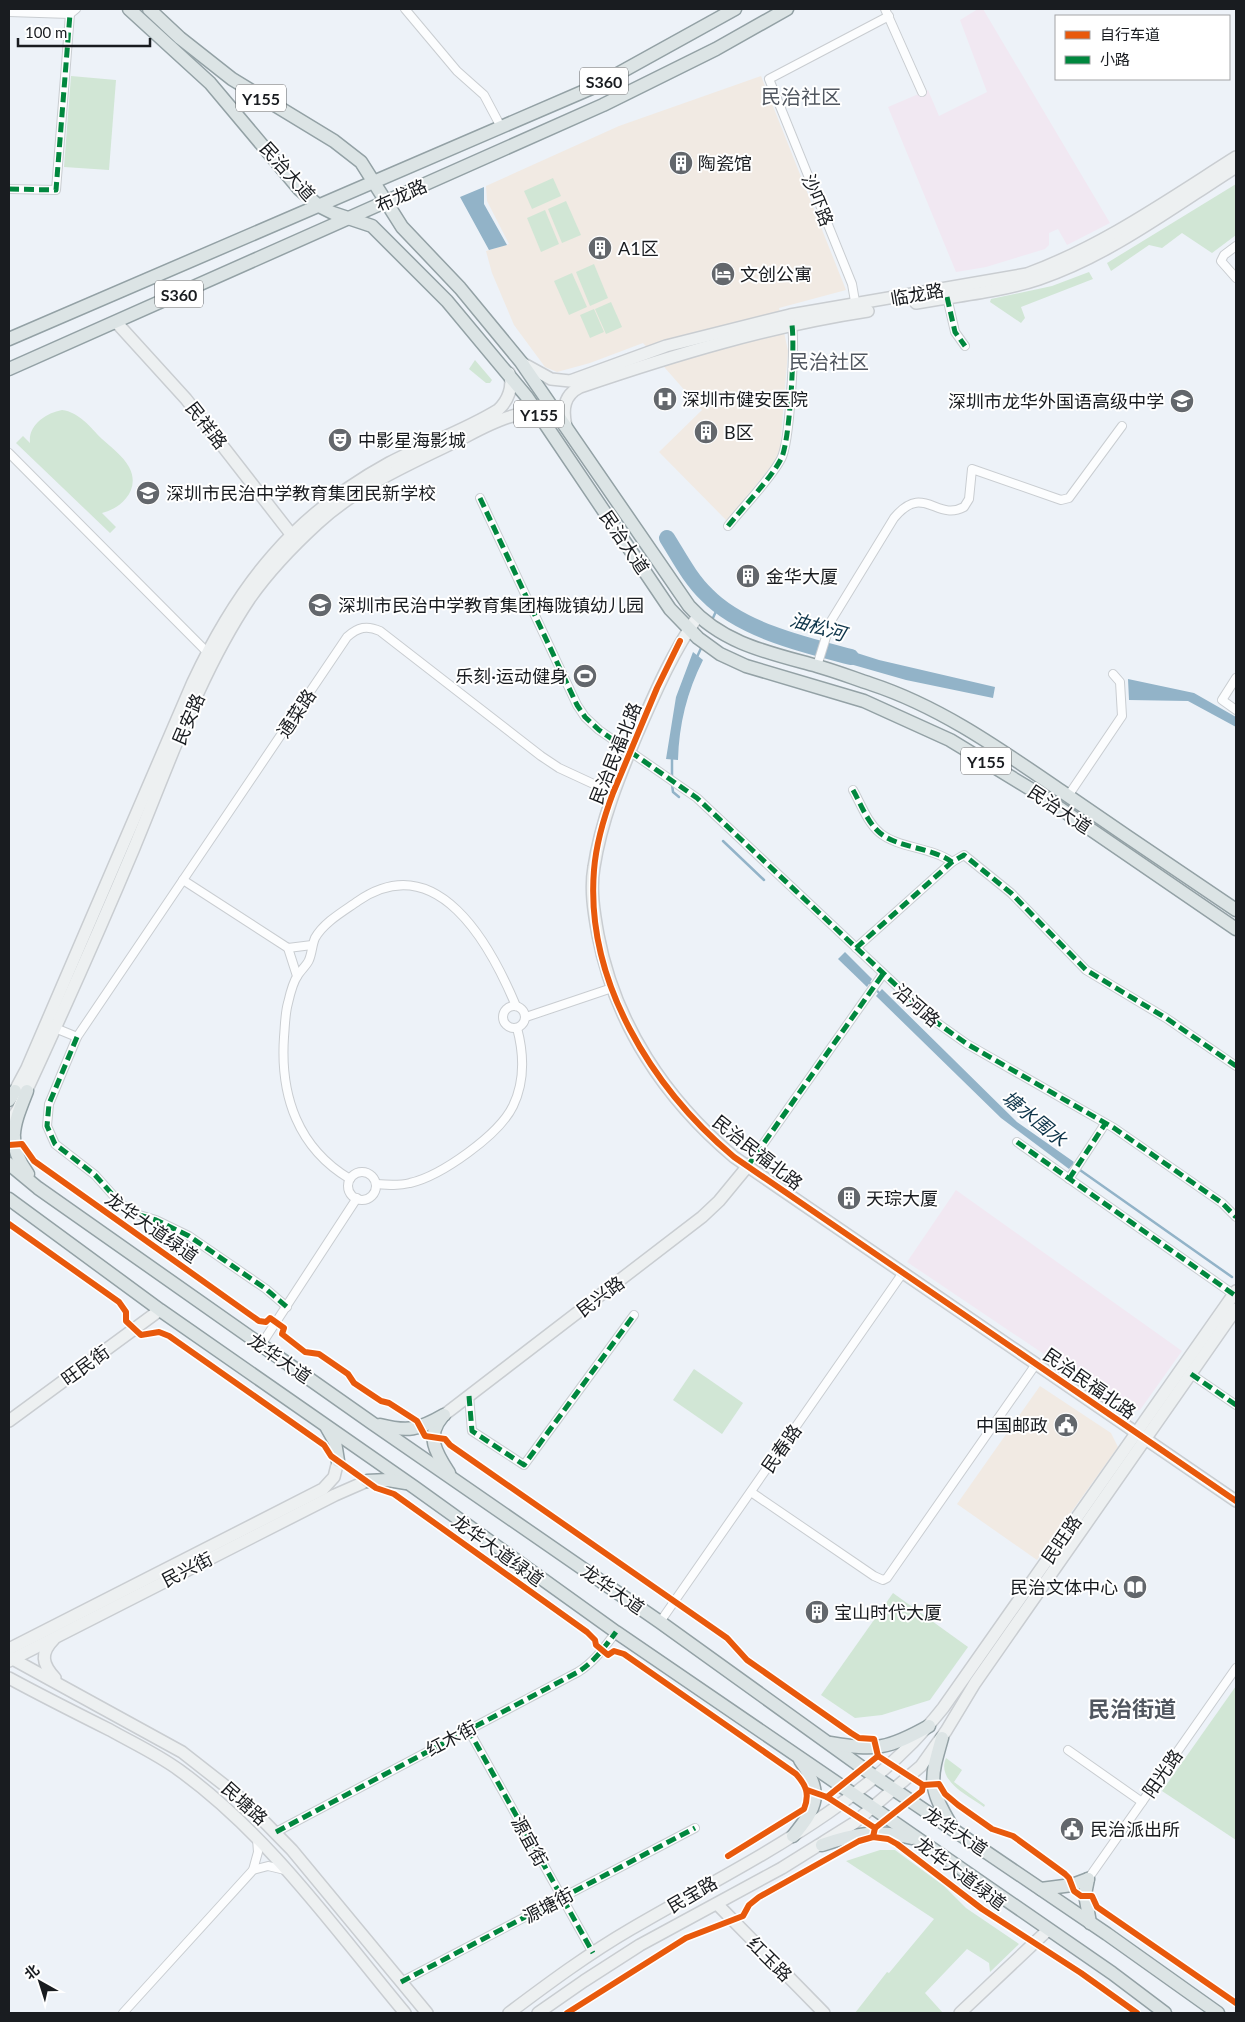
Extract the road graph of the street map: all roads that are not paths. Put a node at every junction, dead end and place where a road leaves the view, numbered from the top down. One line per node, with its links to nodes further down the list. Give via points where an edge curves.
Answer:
1 (129, 9): 16 (main road, 民治大道 / Y155, via 210,83 299,189)
2 (150, 9): 13 (main road, 民治大道 / Y155, via 180,38 232,79 334,141 361,162)
3 (405, 9): 10 (street, via 457,71 484,95)
4 (735, 9): 10 (main road, 布龙路 / S360, via 594,87)
5 (787, 9): 15 (main road, 布龙路 / S360, via 716,49 603,105)
6 (9, 12): 7 (street)
7 (73, 12): 14 (street, via 56,190)
8 (887, 12): 9 (street); 21 (street, 沙吓路, via 769,79 852,284)
9 (922, 92)
10 (501, 127): 13 (main road, 布龙路 / S360)
11 (1236, 157): 21 (main road, 临龙路, via 1110,237 1057,262 1006,279)
12 (1236, 167): 20 (main road, 临龙路, via 1114,244 1069,268 1037,280)
13 (375, 181): 15 (main road, 民治大道 / Y155); 16 (main road, 布龙路 / S360)
14 (9, 189)
15 (386, 202): 17 (main road, 布龙路 / S360); 26 (main road, 民治大道 / Y155, via 402,228 460,288)
16 (319, 206): 17 (main road, 民治大道 / Y155); 24 (main road, 布龙路 / S360)
17 (349, 218): 22 (main road, 布龙路 / S360); 28 (main road, 民治大道 / Y155, via 372,226 399,252 447,300)
18 (1236, 246): 19 (street, via 1221,259)
19 (1236, 278)
20 (947, 297): 21 (main road, 临龙路); 25 (street, via 955,332)
21 (856, 309): 23 (main road, 临龙路); 29 (main road, 临龙路, via 805,312 676,344)
22 (116, 322): 27 (main road, 布龙路 / S360); 37 (main road, 民祥路, via 186,399)
23 (792, 325): 29 (main road, 临龙路); 36 (street, via 794,346 785,448 778,464)
24 (9, 339)
25 (965, 346)
26 (521, 362): 29 (main road, via 551,379); 33 (main road, 民治大道 / Y155)
27 (9, 369)
28 (508, 372): 30 (main road, via 511,382 508,395); 31 (main road, 民治大道 / Y155)
29 (578, 383): 33 (main road, via 565,403)
30 (494, 418): 31 (main road, via 522,414); 37 (main road, 民安路, via 369,475 335,496); 61 (main road, 民安路, via 355,494 318,523 252,596 227,635 197,699)
31 (542, 418): 39 (main road, 民治大道 / Y155, via 670,609)
32 (1122, 426): 41 (street, via 1069,498 1061,500 972,469 969,499 960,509 949,510 917,502 904,506 832,617)
33 (566, 427): 38 (main road, 民治大道 / Y155, via 647,547)
34 (9, 453): 40 (street)
35 (480, 498): 45 (street, 沿河路, via 577,705 599,730)
36 (728, 526)
37 (291, 534): 40 (main road, 民安路, via 246,590)
38 (702, 619): 39 (main road, 民治民福北路); 41 (main road, 民治大道 / Y155, via 716,630 760,652)
39 (689, 629): 45 (main road, 民治民福北路, via 672,656); 52 (main road, 民治大道 / Y155, via 710,647 746,666 864,700 950,740 1034,791)
40 (207, 652): 65 (main road, 民安路)
41 (819, 661): 48 (main road, 民治大道 / Y155, via 955,721)
42 (1113, 674): 48 (street, via 1120,682 1122,716)
43 (1236, 678): 44 (street, via 1222,700)
44 (1236, 710)
45 (630, 751): 47 (main road, 民治民福北路); 55 (street, 沿河路, via 703,804)
46 (853, 790): 49 (street, via 881,834 936,853)
47 (613, 793): 50 (street, 通菜路, via 550,763 380,631 363,627 348,637); 58 (main road, 民治民福北路, via 594,868 593,890 594,915 604,966)
48 (1068, 796): 51 (main road, 民治大道 / Y155)
49 (952, 862): 55 (street); 64 (street, via 961,855 966,856 1031,912 1086,970 1166,1018)
50 (183, 880): 54 (street); 63 (street, 通菜路)
51 (1236, 910)
52 (1236, 929)
53 (312, 945): 54 (street); 56 (street, via 310,959); 59 (street, via 331,920 365,897 388,886 420,886 458,910 472,926 499,967)
54 (288, 948): 56 (street)
55 (856, 948): 57 (street, 沿河路)
56 (297, 976): 72 (street, via 287,1006 283,1059 286,1090 300,1126 316,1152 330,1167)
57 (882, 976): 67 (street, 沿河路, via 947,1031); 70 (street)
58 (612, 988): 60 (street); 70 (main road, 民治民福北路, via 643,1054 671,1094 703,1130)
59 (516, 1006): 60 (street); 62 (street, via 507,1008 503,1018 508,1027)
60 (526, 1016): 62 (street)
61 (55, 1028): 63 (street); 65 (main road, 民安路)
62 (518, 1028): 73 (street, via 523,1050 522,1080 513,1107 503,1121 434,1175 395,1186)
63 (77, 1037): 82 (street, 通菜路, via 46,1116 55,1144 95,1175 128,1210 189,1236)
64 (1236, 1066)
65 (15, 1096): 66 (main road, 民安路); 74 (main road, via 12,1134 17,1157)
66 (9, 1124)
67 (1105, 1124): 71 (street); 79 (street, 沿河路, via 1222,1203)
68 (1017, 1142): 71 (street)
69 (9, 1164): 74 (main road, 龙华大道)
70 (747, 1166): 80 (main road, 民治民福北路); 89 (main road, 民兴路, via 702,1217)
71 (1071, 1176): 81 (street)
72 (350, 1179): 73 (street, via 362,1172 372,1176); 75 (street, via 349,1188)
73 (376, 1184): 75 (street, via 372,1195)
74 (38, 1188): 86 (main road, 龙华大道)
75 (357, 1198): 82 (street)
76 (9, 1199): 78 (main road, 龙华大道)
77 (9, 1203): 78 (main road)
78 (21, 1209): 84 (main road, 龙华大道)
79 (1236, 1217)
80 (902, 1274): 87 (main road, 民治民福北路); 100 (street, 民春路)
81 (1235, 1294): 95 (main road, 民旺路)
82 (287, 1307): 86 (street)
83 (1236, 1309): 88 (main road, 民旺路)
84 (160, 1310): 92 (main road, 旺民街); 93 (main road, 龙华大道)
85 (634, 1315): 89 (street, via 524,1466 472,1431)
86 (260, 1345): 94 (main road, 龙华大道)
87 (1036, 1364): 95 (main road, 民治民福北路); 100 (street, via 888,1578 883,1580 874,1576)
88 (1191, 1374): 90 (street); 95 (main road, 民旺路)
89 (469, 1396): 91 (main road, 民兴路)
90 (1236, 1405)
91 (444, 1415): 94 (main road, via 408,1430); 97 (main road, via 434,1430 433,1442 436,1453)
92 (9, 1421)
93 (322, 1422): 96 (main road, via 332,1435); 99 (main road, 龙华大道)
94 (372, 1423): 97 (main road, 龙华大道)
95 (1140, 1437): 101 (main road, 民治民福北路); 109 (main road, 民旺路); 111 (main road, 民旺路, via 975,1683)
96 (338, 1461): 105 (main road, 民兴街, via 334,1477 323,1488)
97 (454, 1479): 102 (main road, 龙华大道)
98 (367, 1481): 99 (main road, via 388,1480); 103 (main road, 民兴街)
99 (414, 1487): 104 (main road, 龙华大道)
100 (751, 1492): 102 (street, 民春路)
101 (1236, 1501)
102 (660, 1622): 112 (main road, 龙华大道)
103 (62, 1632): 105 (main road, 民兴街); 108 (main road, via 47,1647 43,1659 46,1668)
104 (616, 1632): 110 (street, 红木街, via 589,1665); 114 (main road, 龙华大道)
105 (10, 1656): 108 (main road, 民塘路)
106 (1236, 1668): 118 (street, 阳光路)
107 (9, 1678): 123 (main road, 民塘路, via 151,1752 185,1775)
108 (61, 1685): 122 (main road, 民塘路, via 182,1752 242,1799)
109 (929, 1726): 112 (main road, via 878,1749); 115 (main road, 民旺路)
110 (468, 1729): 122 (street, 红木街); 131 (street, 源宜街)
111 (942, 1738): 116 (main road, 民旺路, via 921,1766); 121 (main road, via 932,1785)
112 (826, 1742): 115 (main road, 龙华大道)
113 (1068, 1750): 118 (street)
114 (796, 1754): 117 (main road, 龙华大道); 124 (main road, via 808,1772 815,1793 814,1808)
115 (874, 1776): 116 (main road, 龙华大道); 117 (main road, 民宝路)
116 (893, 1789): 119 (main road, 民宝路); 121 (main road, 龙华大道)
117 (853, 1794): 119 (main road, 龙华大道); 124 (main road, 民宝路)
118 (1142, 1802): 129 (street, 阳光路)
119 (872, 1807): 125 (main road, 龙华大道); 126 (main road, 民宝路)
120 (695, 1828): 131 (street, 源塘街)
121 (953, 1830): 130 (main road, 龙华大道)
122 (276, 1832): 136 (main road, 民塘路)
123 (256, 1836): 127 (street, via 258,1852); 128 (main road, 民塘路)
124 (794, 1836): 135 (main road, 民宝路)
125 (920, 1841): 126 (main road, via 889,1833 866,1832); 134 (main road, 龙华大道)
126 (822, 1845): 132 (main road, 民宝路)
127 (253, 1870): 128 (street, via 268,1866); 137 (street)
128 (286, 1870): 138 (main road, 民塘路)
129 (1088, 1878): 130 (main road, via 1072,1885); 133 (main road, via 1085,1894)
130 (1041, 1889): 133 (main road, 龙华大道)
131 (562, 1898): 135 (street, 源宜街); 136 (street, 源塘街)
132 (717, 1904): 141 (main road, 民宝路, via 619,1958); 142 (main road, 红玉路)
133 (1090, 1923): 145 (main road, 龙华大道)
134 (1048, 1930): 143 (main road); 144 (main road, 龙华大道)
135 (593, 1953): 140 (main road, 民宝路)
136 (401, 1982): 139 (main road, 民塘路)
137 (123, 2013)
138 (405, 2013)
139 (427, 2013)
140 (509, 2013)
141 (538, 2013)
142 (824, 2013)
143 (960, 2013)
144 (1165, 2013)
145 (1218, 2013)

